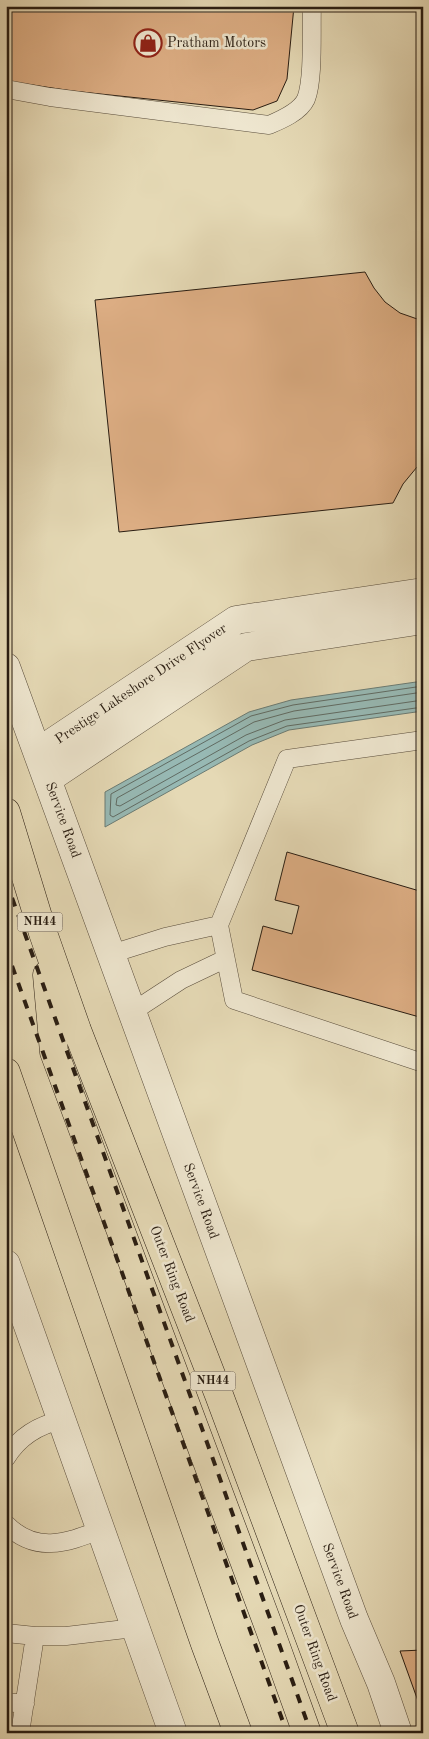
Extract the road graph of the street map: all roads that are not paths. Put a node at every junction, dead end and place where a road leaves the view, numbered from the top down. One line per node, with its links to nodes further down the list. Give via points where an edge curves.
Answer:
1 (312, 6): 2 (lane, via 309,81 305,100 290,116 268,125)
2 (6, 89)
3 (423, 592): 7 (street, Prestige Lakeshore Drive Flyover, via 236,620)
4 (423, 620): 8 (street, Prestige Lakeshore Drive Flyover, via 246,647)
5 (6, 667): 7 (street, Service Road)
6 (423, 740): 10 (lane, via 287,759)
7 (38, 752): 8 (street, Service Road)
8 (48, 779): 12 (street, Service Road)
9 (6, 812): 11 (highway, Outer Ring Road / NH44)
10 (219, 924): 12 (lane); 13 (lane)
11 (43, 932): 30 (highway, via 54,1052); 31 (highway, Outer Ring Road / NH44, via 77,1030 219,1395)
12 (110, 954): 14 (street, Service Road)
13 (225, 959): 14 (lane, via 181,980); 15 (lane, via 234,1000)
14 (132, 1012): 32 (street, Service Road)
15 (423, 1064)
16 (6, 1072): 29 (highway)
17 (6, 1264): 18 (street)
18 (62, 1420): 19 (lane, via 34,1430 18,1442); 21 (street)
19 (6, 1458)
20 (6, 1524): 21 (lane, via 30,1541 45,1544 63,1543)
21 (100, 1530): 22 (street)
22 (134, 1628): 24 (lane); 28 (street)
23 (6, 1633): 24 (lane)
24 (35, 1636): 26 (lane)
25 (6, 1702): 26 (lane)
26 (25, 1704): 27 (lane)
27 (20, 1733)
28 (173, 1733)
29 (238, 1733)
30 (307, 1733)
31 (345, 1733)
32 (398, 1733)

